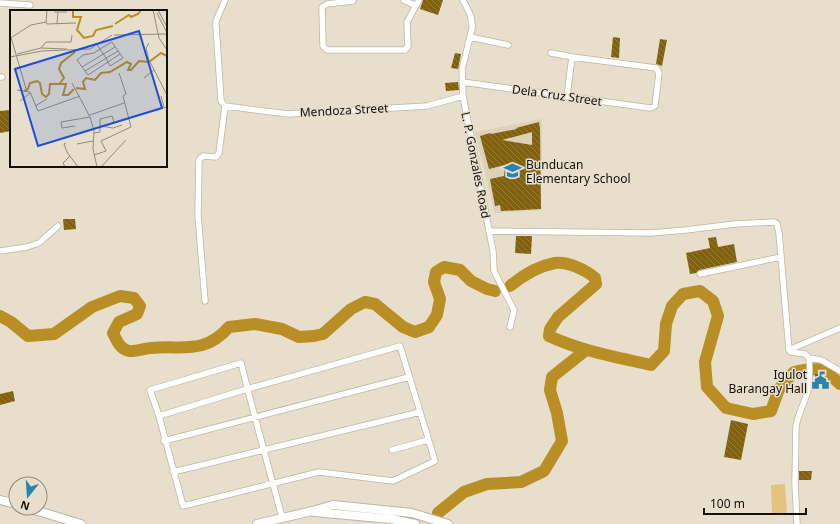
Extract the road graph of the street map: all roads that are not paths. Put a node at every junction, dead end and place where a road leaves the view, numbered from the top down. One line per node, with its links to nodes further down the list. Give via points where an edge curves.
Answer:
1 (224, 0): 15 (street, via 216,26 221,101)
2 (404, 0): 6 (street)
3 (463, 0): 8 (street, L. P. Gonzales Road, via 472,16)
4 (353, 1): 6 (street, via 322,7 325,49 405,50 408,46 407,22)
5 (0, 3): 7 (street)
6 (417, 3)
7 (30, 5)
8 (470, 37): 9 (street); 12 (street, L. P. Gonzales Road, via 462,69)
9 (508, 45)
10 (551, 53): 11 (street)
11 (572, 57): 14 (street); 14 (street, Dela Cruz Street, via 656,68 659,73 655,104 652,108)
12 (462, 82): 13 (street, L. P. Gonzales Road); 14 (street, Dela Cruz Street)
13 (463, 96): 15 (street, Mendoza Street, via 427,106 288,114); 17 (street, L. P. Gonzales Road)
14 (566, 96)
15 (225, 106): 21 (street, via 219,155 203,156 199,160 198,215)
16 (58, 226): 18 (street, via 39,243)
17 (489, 231): 19 (street, via 651,233 772,221 777,224); 22 (street, L. P. Gonzales Road, via 494,271 514,310)
18 (0, 251)
19 (781, 257): 20 (street); 24 (street)
20 (700, 274)
21 (204, 301)
22 (510, 327)
23 (840, 328): 24 (street)
24 (789, 350): 25 (street, via 805,354)
25 (809, 358): 26 (street, via 821,360); 46 (street, via 808,391 796,426)
26 (840, 371)
27 (409, 377): 28 (street, via 400,346); 29 (street); 31 (street)
28 (248, 389): 30 (street); 30 (street, via 241,363 150,390); 31 (street)
29 (420, 412): 32 (street); 34 (street)
30 (158, 416): 33 (street)
31 (255, 417): 33 (street); 34 (street)
32 (428, 440): 35 (street); 37 (street, via 435,461 393,481 318,472)
33 (164, 441): 36 (street)
34 (264, 450): 36 (street); 37 (street)
35 (392, 450)
36 (173, 472): 37 (street, via 183,506)
37 (273, 484): 41 (street)
38 (312, 511): 39 (main road, via 333,505); 41 (main road); 42 (main road)
39 (412, 513): 42 (main road); 45 (main road)
40 (48, 514): 43 (main road)
41 (282, 517): 44 (main road)
42 (412, 523)
43 (81, 524)
44 (257, 524)
45 (448, 524)
46 (796, 524)

